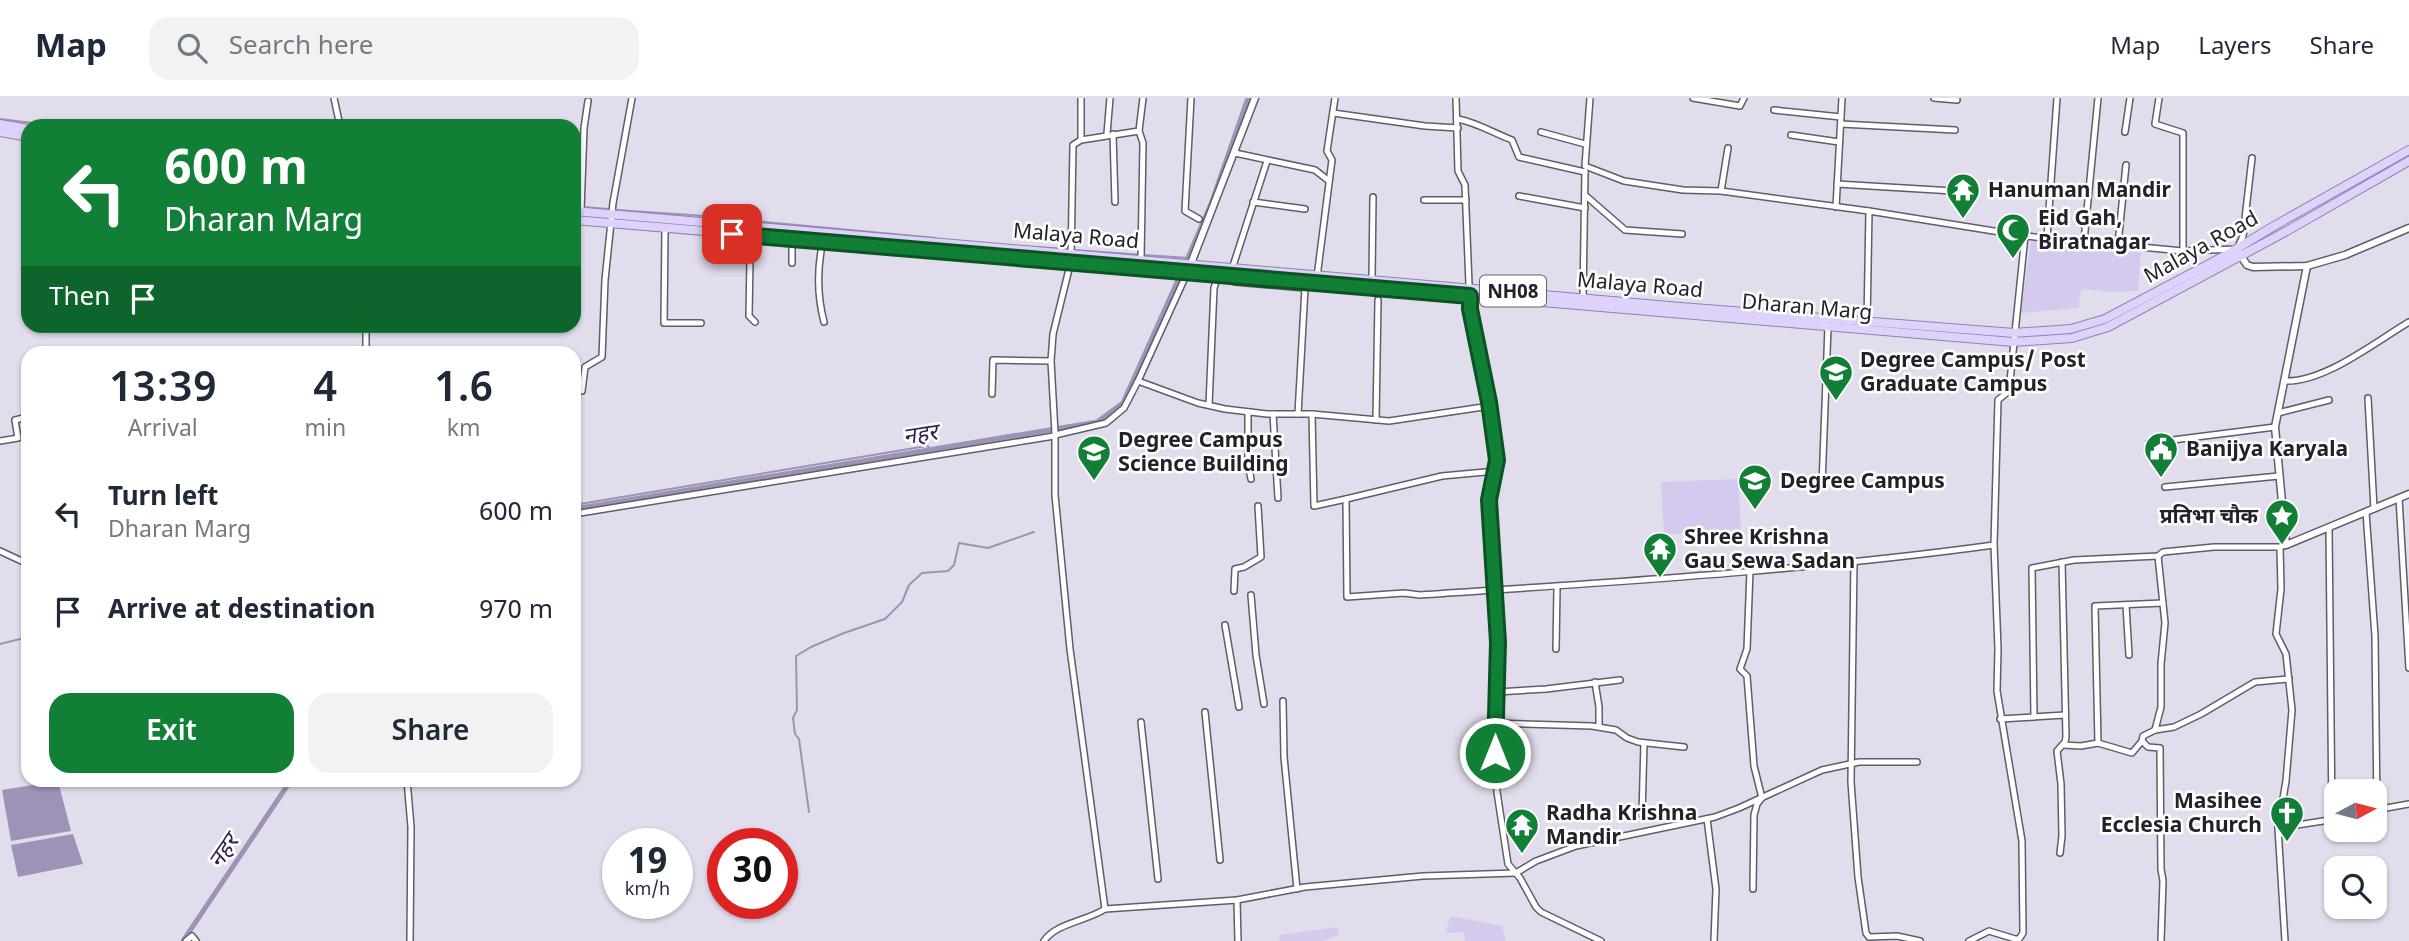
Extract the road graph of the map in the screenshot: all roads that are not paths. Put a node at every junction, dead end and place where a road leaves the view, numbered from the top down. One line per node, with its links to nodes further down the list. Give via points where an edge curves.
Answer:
1 (334, 98): 24 (street)
2 (632, 98): 66 (street)
3 (1081, 98): 38 (street)
4 (1110, 98): 35 (street)
5 (1143, 98): 31 (street)
6 (1191, 98): 67 (street, via 1185,211)
7 (1255, 98): 43 (street)
8 (1335, 98): 22 (street)
9 (1456, 98): 25 (street)
10 (1590, 98): 40 (street)
11 (1693, 98): 12 (street, via 1742,106)
12 (1744, 98)
13 (1842, 98): 23 (street)
14 (1934, 98): 19 (street)
15 (2057, 98): 74 (street)
16 (2098, 98): 77 (street)
17 (2130, 98): 34 (street)
18 (2159, 98): 79 (street, via 2155,124 2183,133)
19 (1957, 100)
20 (588, 101): 47 (street)
21 (1774, 110): 23 (street)
22 (1333, 113): 29 (street); 50 (street, via 1327,151 1332,160)
23 (1841, 117): 27 (street)
24 (338, 119)
25 (1458, 119): 29 (street); 49 (street, via 1476,122 1511,140 1519,157)
26 (0, 124): 28 (main road)
27 (1841, 124): 30 (street); 39 (street)
28 (21, 127)
29 (1458, 128): 58 (street, via 1458,171)
30 (1955, 130)
31 (1139, 131): 35 (street); 82 (street, via 1143,143)
32 (0, 132): 37 (main road)
33 (1541, 132): 40 (street)
34 (2125, 132)
35 (1110, 134): 38 (street); 60 (street)
36 (1791, 135): 39 (street)
37 (21, 136)
38 (1081, 140): 81 (street, via 1073,145)
39 (1839, 142): 51 (street)
40 (1585, 144): 49 (street)
41 (1728, 148): 52 (street)
42 (2409, 150): 80 (main road, Malaya Road / NH08, via 2274,226)
43 (1235, 153): 45 (street); 86 (street)
44 (2252, 158): 80 (street)
45 (1267, 161): 50 (street, via 1315,170); 59 (street)
46 (2409, 161): 80 (main road, Dharan Marg / NH08)
47 (581, 164)
48 (2126, 165): 78 (street)
49 (1585, 169): 52 (street, via 1624,181); 55 (street)
50 (1329, 181): 87 (street)
51 (1837, 184): 53 (street); 61 (street)
52 (1721, 191): 61 (street)
53 (1970, 192)
54 (1519, 196): 62 (street)
55 (1586, 196): 62 (street); 72 (street, via 1625,230)
56 (1373, 197): 88 (street)
57 (1424, 200): 58 (street)
58 (1466, 200): 89 (street)
59 (1253, 201): 63 (street); 84 (street)
60 (1115, 202)
61 (1836, 207): 64 (street)
62 (1585, 208): 90 (street)
63 (1305, 209)
64 (1869, 211): 73 (street); 97 (street)
65 (581, 212): 66 (main road, Malaya Road / NH08)
66 (612, 219): 68 (main road, Dharan Marg / NH08); 70 (main road, Dharan Marg / NH08); 71 (main road, Malaya Road / NH08); 103 (street, via 602,357 585,367)
67 (1199, 219)
68 (581, 220)
69 (2409, 228): 85 (street)
70 (666, 229): 71 (main road, Dharan Marg / NH08); 96 (street, via 664,323)
71 (753, 231): 75 (main road, Dharan Marg / NH08); 81 (main road, Malaya Road / NH08); 93 (street, via 749,316)
72 (1682, 234)
73 (2025, 236): 74 (street); 99 (street)
74 (2047, 238): 77 (street)
75 (792, 239): 76 (main road, Dharan Marg / NH08); 83 (street)
76 (823, 241): 81 (main road, Dharan Marg / NH08); 94 (street, via 818,263)
77 (2084, 241): 78 (street)
78 (2118, 244): 79 (street)
79 (2183, 251): 80 (street)
80 (2239, 252): 85 (street, via 2253,267); 99 (main road, Dharan Marg / NH08, via 2108,327 2072,338)
81 (1071, 257): 82 (main road, Malaya Road / NH08); 86 (main road, Dharan Marg / NH08); 100 (street)
82 (1141, 258): 86 (main road, Malaya Road / NH08)
83 (792, 263)
84 (1233, 266): 86 (main road, Malaya Road / NH08); 87 (main road, Malaya Road / NH08)
85 (2307, 266): 102 (street)
86 (1190, 267): 87 (main road, Dharan Marg / NH08); 101 (street)
87 (1317, 278): 88 (main road, Malaya Road / NH08); 89 (main road, Dharan Marg / NH08)
88 (1372, 278): 89 (main road, Malaya Road / NH08)
89 (1470, 291): 90 (main road, Malaya Road / NH08); 92 (main road, Dharan Marg / NH08); 108 (street)
90 (1583, 298): 92 (main road, Malaya Road / NH08)
91 (1378, 300): 115 (street)
92 (1601, 304): 97 (main road, Malaya Road / NH08); 98 (main road, Dharan Marg / NH08)
93 (755, 322)
94 (824, 322)
95 (2409, 322): 102 (street, via 2344,363 2303,379)
96 (701, 323)
97 (1867, 325): 98 (main road, Dharan Marg / NH08); 99 (main road, Dharan Marg / NH08)
98 (1828, 327): 123 (street)
99 (2014, 337): 134 (street, via 2009,391 1998,400)
100 (1051, 361): 104 (street, via 993,360); 117 (street)
101 (1138, 381): 107 (street); 117 (street, via 1124,408 1106,423)
102 (2284, 381): 110 (street)
103 (582, 391)
104 (992, 394)
105 (2368, 398): 130 (street)
106 (2329, 400): 110 (street)
107 (1209, 405): 109 (street); 112 (street, via 1214,288 1220,278 1305,288)
108 (1490, 406): 115 (street); 120 (street)
109 (1248, 412): 111 (street); 122 (street)
110 (2278, 413): 116 (street)
111 (1273, 414): 112 (street); 126 (street)
112 (1298, 414): 113 (street)
113 (1312, 414): 115 (street); 128 (street, via 1314,506)
114 (21, 419): 118 (street, via 15,420 18,438)
115 (1376, 420)
116 (2275, 427): 119 (street); 121 (street)
117 (1055, 433): 132 (street); 191 (street, via 1055,495 1069,638)
118 (0, 441)
119 (2149, 443)
120 (1496, 471): 128 (street, via 1442,476); 144 (street, via 1489,500)
121 (2279, 476): 124 (street); 135 (street)
122 (1251, 480)
123 (1822, 485)
124 (2165, 487)
125 (2409, 494): 127 (street)
126 (1278, 498)
127 (2399, 498): 130 (street); 151 (street)
128 (1346, 499): 144 (street, via 1347,597)
129 (1258, 506): 143 (street, via 1261,557 1235,569)
130 (2374, 509): 131 (street)
131 (2367, 512): 133 (street); 175 (street, via 2375,636)
132 (581, 513)
133 (2329, 528): 135 (street); 174 (street)
134 (1994, 545): 139 (street); 162 (street)
135 (2283, 546): 137 (street, via 2214,547); 152 (street, via 2276,634 2286,654)
136 (0, 551): 138 (street)
137 (2158, 556): 140 (street); 146 (street)
138 (21, 561)
139 (1854, 561): 141 (street); 173 (street)
140 (2062, 562): 160 (street); 161 (street, via 2032,568)
141 (1750, 571): 142 (street); 177 (street, via 1747,649 1740,669 1747,676 1754,766)
142 (1557, 588): 144 (street); 149 (street)
143 (1234, 591)
144 (1496, 592): 155 (street)
145 (1251, 595): 157 (street)
146 (2163, 603): 147 (street); 166 (street, via 2162,698)
147 (2126, 605): 150 (street); 169 (street, via 2095,606)
148 (1225, 625): 158 (street)
149 (1556, 649)
150 (2129, 655)
151 (2409, 668)
152 (2289, 679): 166 (street, via 2255,682 2174,727); 183 (street, via 2292,710)
153 (1620, 680): 154 (street)
154 (1595, 682): 155 (street); 165 (street)
155 (1497, 692): 164 (street)
156 (1283, 701): 188 (street)
157 (1264, 704)
158 (1239, 708)
159 (1205, 712): 185 (street)
160 (2064, 715): 161 (street); 170 (street)
161 (2034, 717): 162 (street)
162 (2000, 719): 200 (street, via 2022,841 2023,933 2015,939 1990,930)
163 (1141, 722): 187 (street)
164 (1495, 723): 165 (street); 186 (street, via 1502,831 1508,864)
165 (1599, 727): 168 (street)
166 (2155, 730): 167 (street, via 2143,736)
167 (2143, 741): 169 (street, via 2132,753); 201 (street, via 2148,747 2160,748)
168 (1644, 743): 171 (street); 180 (street)
169 (2098, 743): 170 (street)
170 (2063, 745): 184 (street, via 2057,751 2062,784)
171 (1684, 747)
172 (1917, 762): 173 (street)
173 (1853, 763): 177 (street, via 1822,770); 199 (street, via 1858,877 1866,933 1869,937)
174 (2333, 779)
175 (2376, 779)
176 (408, 787): 194 (street)
177 (1762, 798): 181 (street); 189 (street, via 1754,815)
178 (2409, 804): 179 (street)
179 (2387, 808)
180 (1642, 815)
181 (1707, 819): 186 (street, via 1576,846); 198 (street, via 1716,889)
182 (2324, 821): 183 (street)
183 (2277, 828): 202 (street)
184 (2060, 853)
185 (1220, 860)
186 (1516, 873): 188 (street); 197 (street, via 1541,912)
187 (1158, 879)
188 (1297, 888): 190 (street)
189 (1753, 889)
190 (1237, 900): 191 (street); 196 (street)
191 (1105, 909): 195 (street)
192 (183, 941): 193 (street, via 192,936)
193 (196, 941)
194 (410, 941)
195 (1044, 941)
196 (1238, 941)
197 (1601, 941)
198 (1714, 941)
199 (1920, 941)
200 (1969, 941)
201 (2161, 941)
202 (2285, 941)

